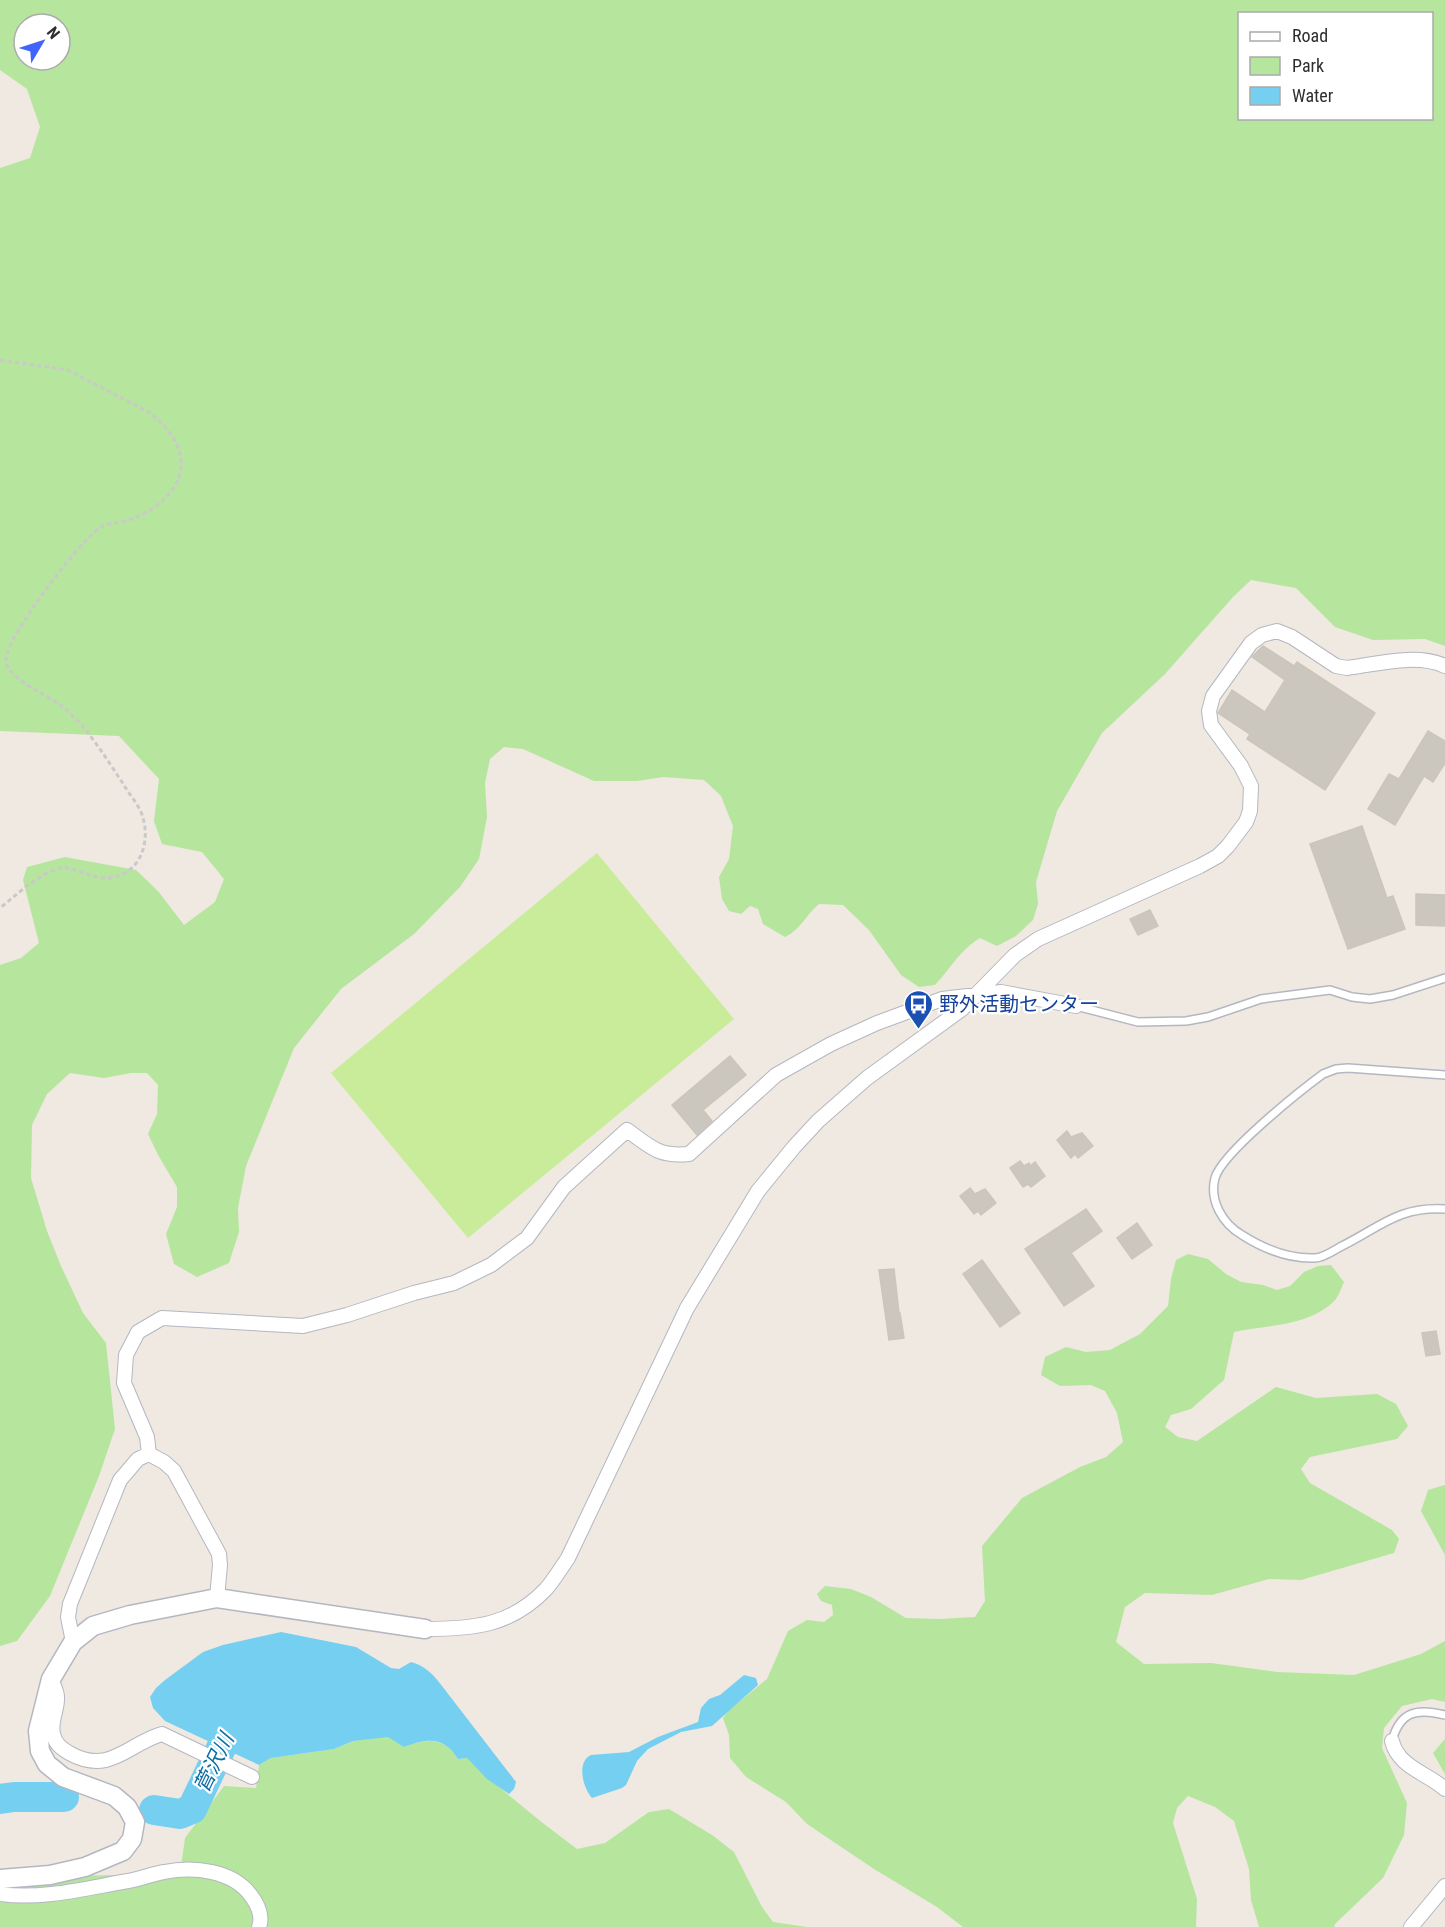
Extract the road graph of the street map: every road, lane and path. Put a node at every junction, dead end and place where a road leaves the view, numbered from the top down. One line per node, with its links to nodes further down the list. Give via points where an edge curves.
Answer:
1 (0, 360): 3 (path, via 69,370 150,413 172,435 182,459 175,487 162,501 130,520 102,526 84,543 25,618 6,659 8,670 18,680 74,717 102,753 141,812 145,847 139,861 119,875 107,879 64,867 43,875)
2 (1445, 666): 5 (street, via 1417,660 1347,668 1336,666 1292,637 1277,632 1262,635 1251,643 1213,696 1209,711 1211,725 1251,786 1250,811 1238,836 1218,856 1200,866 1038,939 1015,955)
3 (0, 908)
4 (1445, 978): 6 (lane, via 1370,999 1330,990 1261,999 1186,1021 1138,1022)
5 (976, 994): 6 (street, via 1001,992); 9 (street, via 942,999 822,1049 776,1075 689,1154 670,1155 653,1149 627,1130 564,1187 527,1238 491,1265 454,1284 303,1326 162,1318 138,1332 126,1355 124,1383 147,1437); 11 (street, via 818,1121 758,1191 687,1308 568,1558 547,1588 504,1620 463,1629)
6 (1076, 1006)
7 (1445, 1075): 8 (lane, via 1348,1068 1323,1074 1228,1157 1215,1176 1213,1193 1219,1212 1231,1229 1271,1251 1318,1258 1393,1217 1412,1210)
8 (1445, 1209)
9 (149, 1454): 10 (street, via 174,1471 219,1554); 12 (street, via 138,1459 120,1480 70,1604 68,1617)
10 (217, 1598): 11 (street); 12 (street, via 93,1626)
11 (425, 1629)
12 (73, 1642): 13 (street)
13 (51, 1679): 16 (street, via 58,1696 52,1728 54,1741 75,1756 114,1759 162,1734); 18 (street, via 38,1731 39,1751 63,1777 114,1796 127,1807 135,1822 132,1839 123,1851 85,1868)
14 (1445, 1715): 15 (lane, via 1431,1711 1410,1714 1401,1721)
15 (1392, 1741): 17 (street, via 1395,1753)
16 (252, 1777)
17 (1445, 1789)
18 (0, 1879)
19 (1445, 1886): 22 (street)
20 (0, 1894): 21 (street, via 21,1897 66,1892 193,1869 231,1878 248,1890 256,1904)
21 (259, 1927)
22 (1411, 1927)

